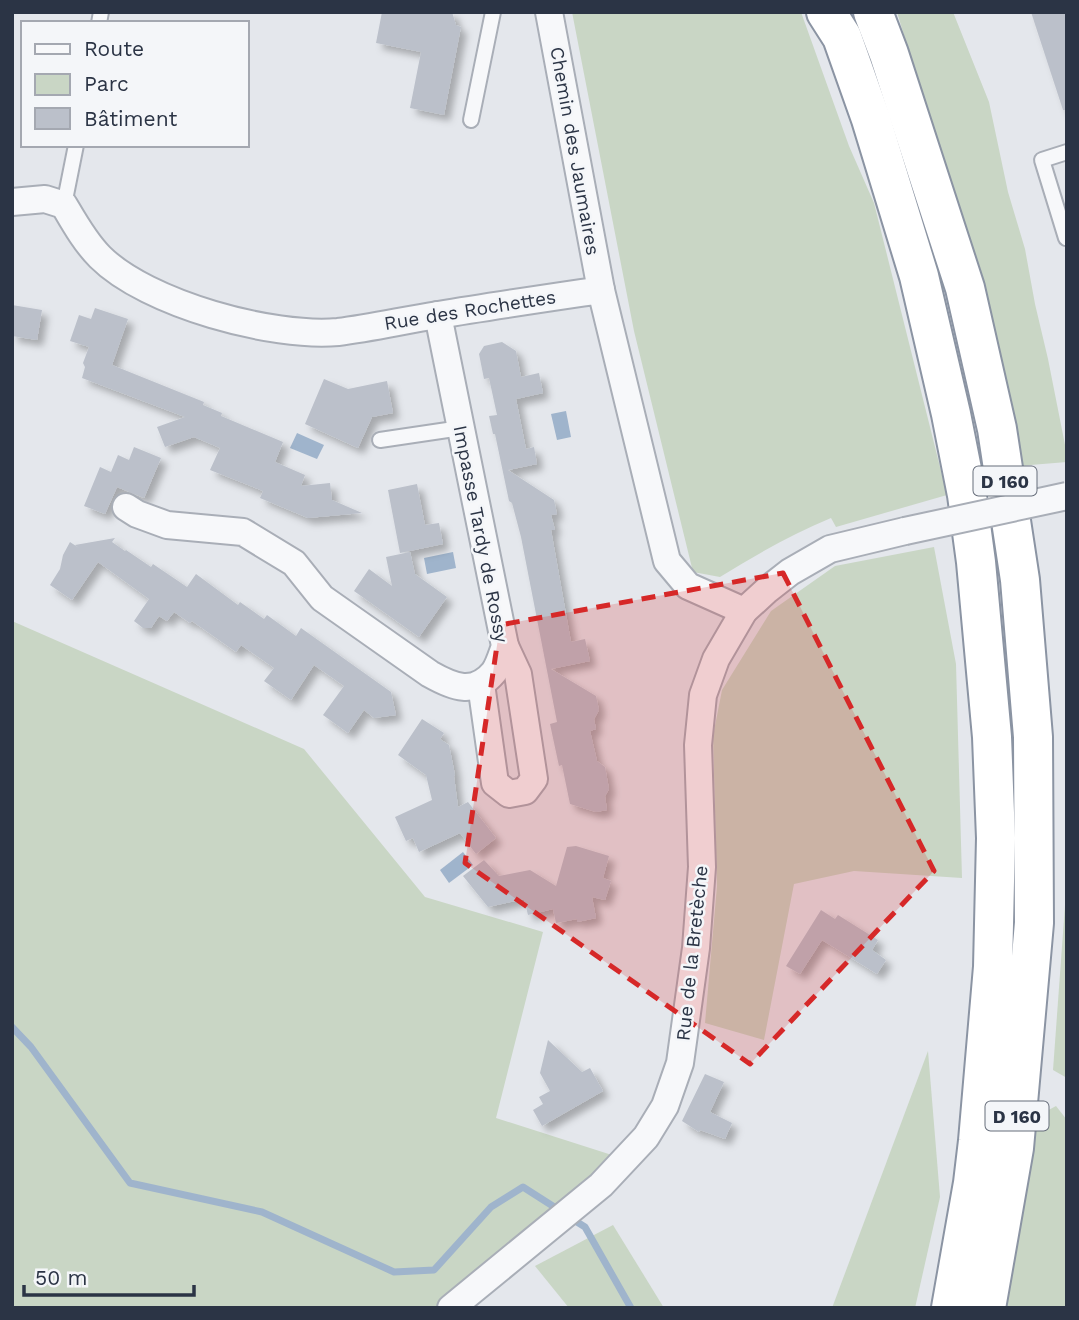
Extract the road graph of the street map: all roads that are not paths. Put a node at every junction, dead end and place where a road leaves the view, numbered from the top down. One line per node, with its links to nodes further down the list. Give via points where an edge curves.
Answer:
1 (493, 12): 5 (lane)
2 (549, 12): 11 (street, Chemin des Jaumaires)
3 (873, 12): 22 (highway, D 160, via 965,288 997,429 1020,580 1033,737 1034,923 1014,1148)
4 (834, 20): 21 (highway, D 160, via 872,119 919,276 951,414 976,562 992,737 996,838 993,967 976,1151)
5 (471, 120)
6 (76, 147): 9 (lane)
7 (1067, 152): 10 (lane, via 1042,160)
8 (12, 202): 9 (street, via 45,199)
9 (64, 205): 12 (street, Rue des Rochettes, via 100,257 132,281 177,302 240,322 283,331 337,332)
10 (1066, 238)
11 (601, 290): 12 (street, Rue des Rochettes); 17 (street, via 667,561 688,586)
12 (438, 315): 13 (street, Impasse Tardy de Rossy)
13 (461, 428): 14 (lane); 18 (street, Impasse Tardy de Rossy)
14 (380, 440)
15 (1067, 496): 17 (street, Rue de la Bretèche, bridge, via 830,549 790,572)
16 (126, 507): 19 (street, via 167,524 243,532 294,563 321,598 430,674 465,688)
17 (744, 611): 20 (street, Rue de la Bretèche, via 716,659 703,695 698,745 702,867 696,948 680,1063 665,1105 646,1137 601,1185)
18 (505, 646): 19 (street, Impasse Tardy de Rossy, via 495,670); 19 (street, via 518,674 534,779 525,791 509,794 495,783)
19 (481, 684)
20 (451, 1308)
21 (951, 1308)
22 (986, 1308)

